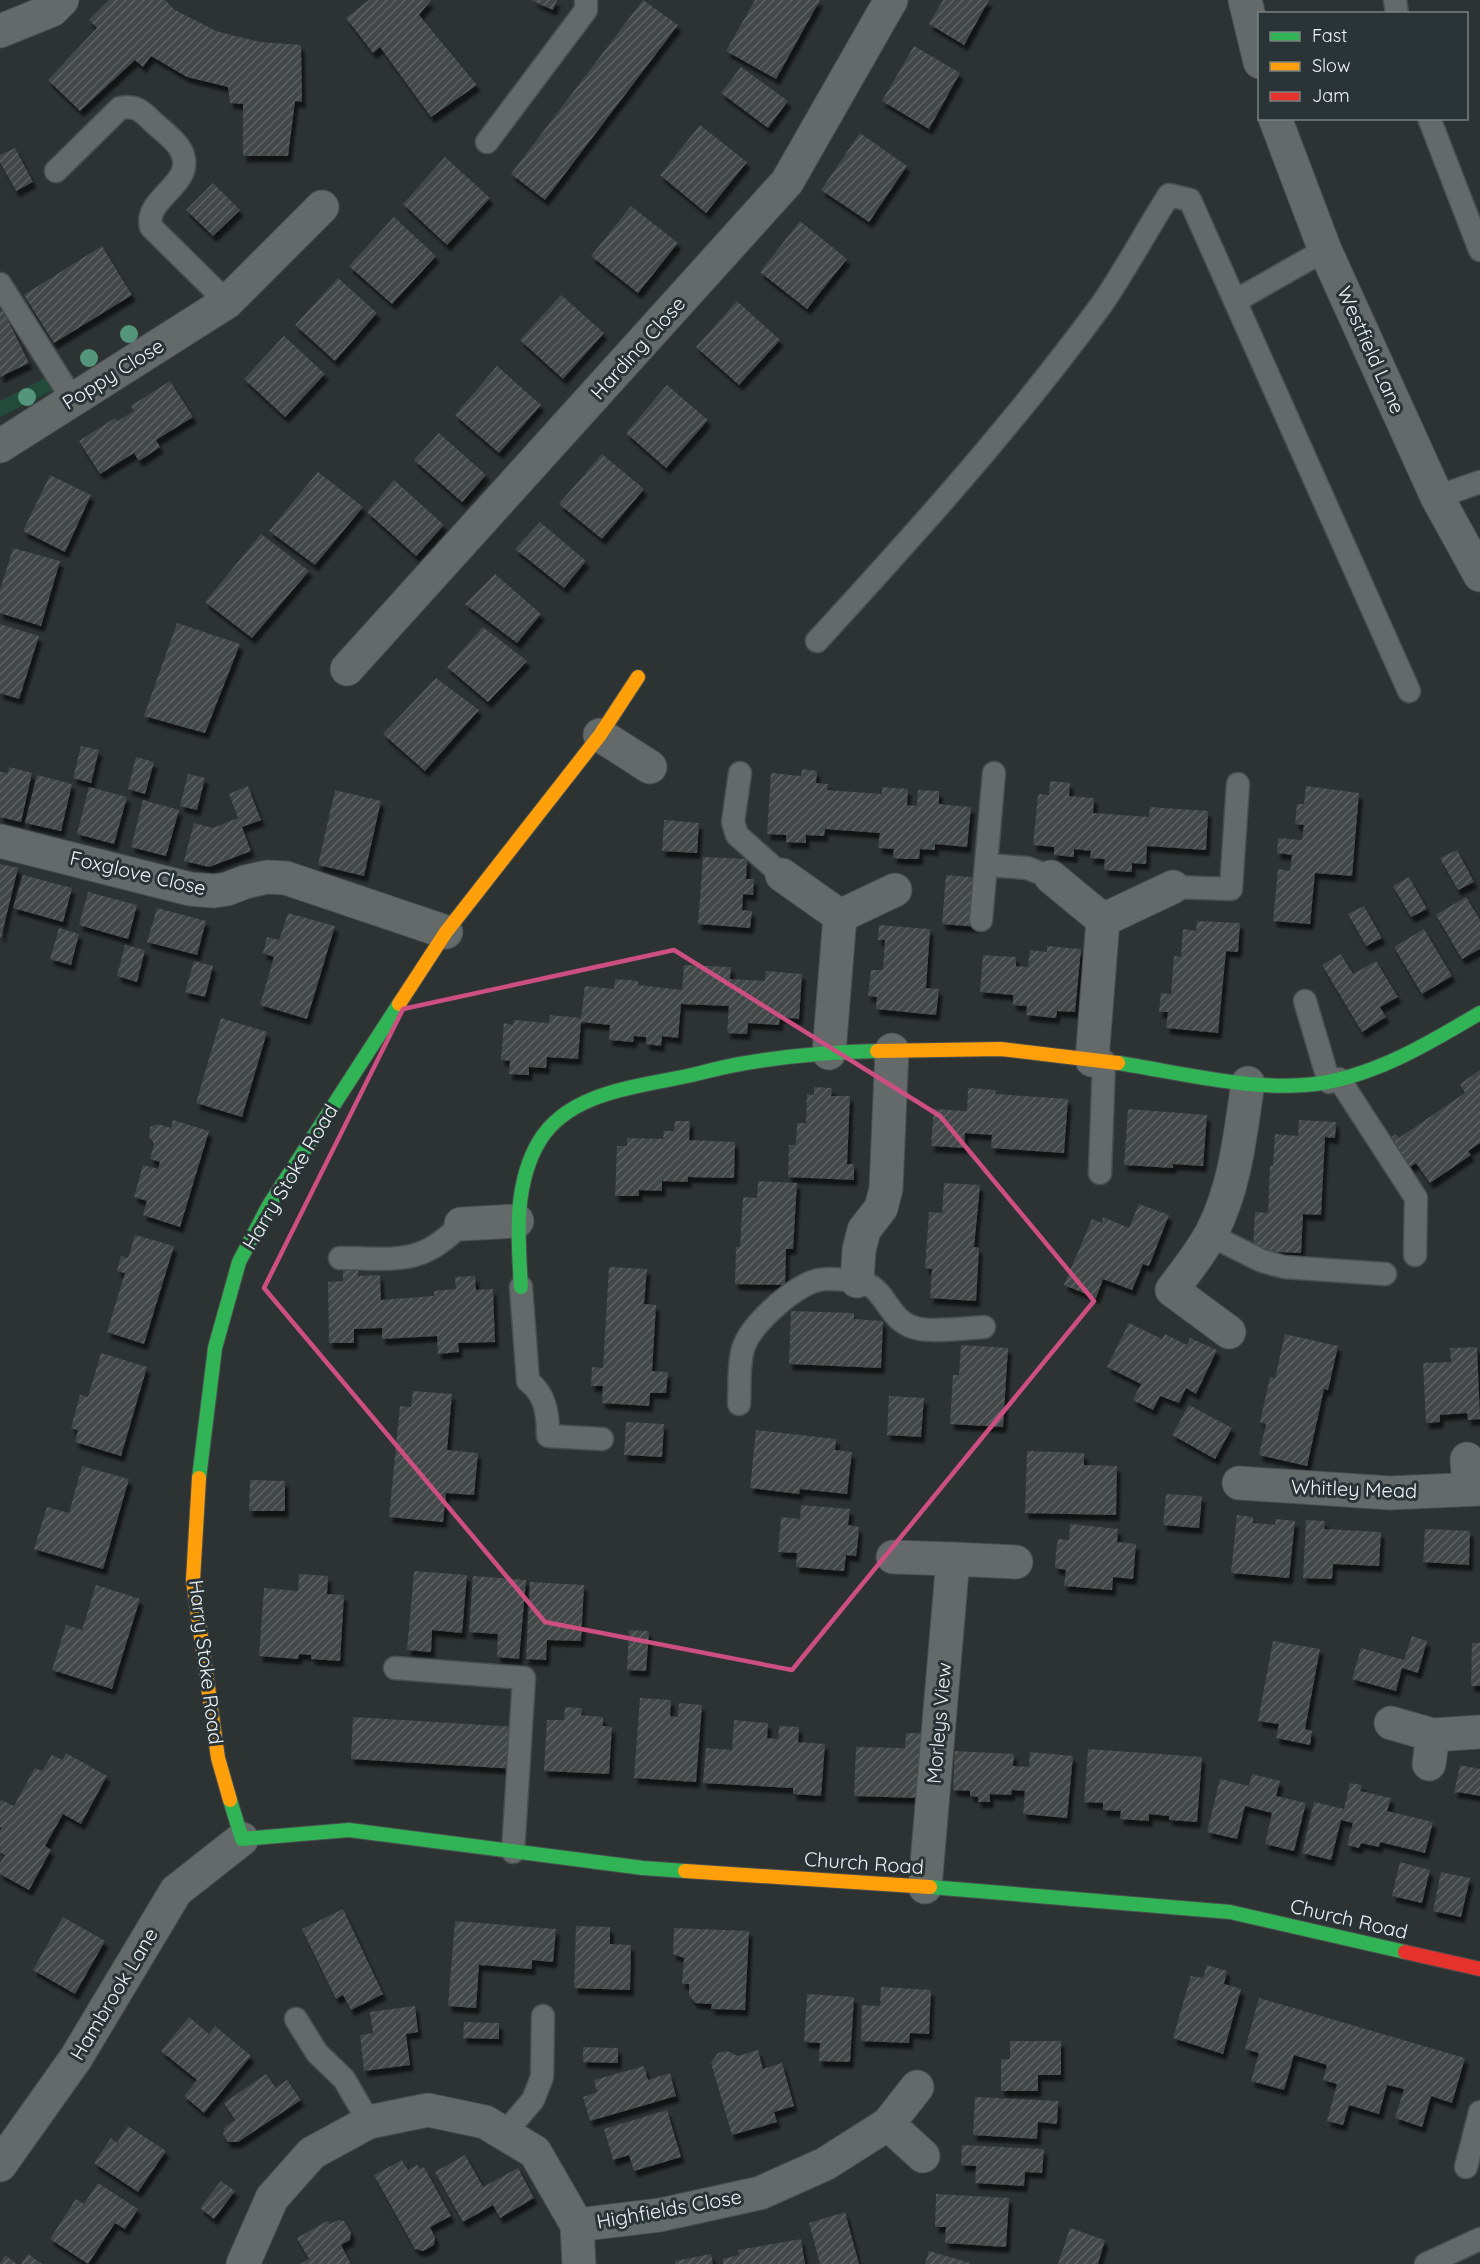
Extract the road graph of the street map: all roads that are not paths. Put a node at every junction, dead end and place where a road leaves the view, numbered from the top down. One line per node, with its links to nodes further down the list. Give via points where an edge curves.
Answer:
1 (586, 0): 9 (lane, via 586,10)
2 (891, 0): 23 (street, Harding Close, via 787,182)
3 (1245, 0): 6 (street)
4 (57, 5): 5 (street)
5 (5, 33)
6 (1258, 54)
7 (1276, 120): 12 (street, Westfield Lane)
8 (1430, 120): 13 (lane)
9 (487, 142)
10 (56, 171): 16 (lane, via 120,108 141,109 178,147 184,160 183,173 148,219 151,228)
11 (321, 207): 16 (street, Poppy Close)
12 (1325, 250): 15 (lane); 20 (street, Westfield Lane)
13 (1480, 250)
14 (0, 284): 17 (lane)
15 (1235, 301): 22 (lane, via 1190,200 1168,195 1103,302 1036,389 967,474); 25 (lane)
16 (227, 302): 17 (street, Poppy Close)
17 (73, 400): 18 (street, Poppy Close)
18 (0, 446)
19 (1480, 482): 20 (lane)
20 (1437, 497): 21 (street, Westfield Lane)
21 (1480, 575)
22 (817, 641)
23 (347, 669)
24 (638, 677): 26 (street, Harry Stoke Road)
25 (1409, 691)
26 (600, 735): 27 (street); 40 (street, Harry Stoke Road)
27 (650, 768)
28 (740, 773): 33 (lane, via 733,822 737,836)
29 (994, 773): 32 (lane)
30 (1238, 784): 35 (lane, via 1231,889)
31 (0, 841): 40 (street, Foxglove Close, via 190,889 214,891 267,877 286,878)
32 (986, 865): 34 (lane, via 1027,868); 38 (lane)
33 (782, 876): 37 (street)
34 (1052, 877): 39 (street)
35 (1173, 887): 39 (street)
36 (895, 890): 37 (street)
37 (840, 916): 44 (street)
38 (981, 920)
39 (1103, 920): 45 (street)
40 (446, 932): 69 (street, Harry Stoke Road, via 269,1205 239,1262 215,1348 197,1498 194,1580 218,1758)
41 (1305, 1001): 46 (lane)
42 (1480, 1014): 46 (street, via 1401,1056)
43 (892, 1050): 44 (street); 45 (street, via 1008,1049); 55 (street, via 886,1189 881,1208 864,1230)
44 (829, 1053): 49 (street, via 739,1064 652,1083 612,1093 560,1116 529,1159)
45 (1098, 1060): 47 (street); 48 (lane)
46 (1334, 1080): 47 (street, via 1297,1085); 52 (lane, via 1416,1198)
47 (1248, 1083): 51 (street, via 1237,1161)
48 (1100, 1173)
49 (517, 1221): 50 (street); 56 (street)
50 (461, 1224): 53 (lane, via 426,1252 409,1258)
51 (1210, 1235): 54 (lane, via 1262,1261 1284,1267); 58 (street, via 1172,1290)
52 (1415, 1255)
53 (340, 1258)
54 (1385, 1274)
55 (857, 1281): 57 (lane, via 871,1286 900,1321 920,1329); 59 (lane, via 816,1280 766,1315 743,1349)
56 (521, 1287): 60 (lane, via 528,1381 538,1389 548,1414 548,1436)
57 (984, 1327)
58 (1229, 1332)
59 (739, 1404)
60 (602, 1439)
61 (1472, 1479): 62 (street, Whitley Mead, via 1390,1493)
62 (1239, 1484)
63 (893, 1557): 64 (street)
64 (953, 1559): 65 (street); 71 (street, Morleys View)
65 (1016, 1562)
66 (395, 1668): 70 (lane, via 524,1678)
67 (1391, 1724): 68 (street, via 1431,1750)
68 (1480, 1732)
69 (242, 1839): 70 (street, Church Road, via 349,1830); 81 (street, Hambrook Lane, via 176,1891 76,2058)
70 (513, 1852): 71 (street, Church Road, via 643,1868)
71 (925, 1887): 72 (street, Church Road, via 1230,1912)
72 (1480, 1969)
73 (543, 2016): 79 (lane, via 542,2077 533,2100)
74 (296, 2019): 77 (lane, via 317,2053 344,2079)
75 (917, 2087): 78 (street, Highfields Close)
76 (1480, 2112): 82 (lane)
77 (369, 2122): 79 (street, Highfields Close, via 428,2110 485,2122); 85 (street, Highfields Close, via 312,2153 272,2198)
78 (888, 2124): 80 (street); 83 (street, Highfields Close, via 825,2164 760,2193 660,2216)
79 (504, 2134): 83 (street, Highfields Close, via 535,2152)
80 (922, 2156)
81 (0, 2165)
82 (1466, 2167)
83 (577, 2225): 86 (street, Highfields Close)
84 (1480, 2239): 87 (lane)
85 (243, 2264)
86 (579, 2264)
87 (1426, 2264)

